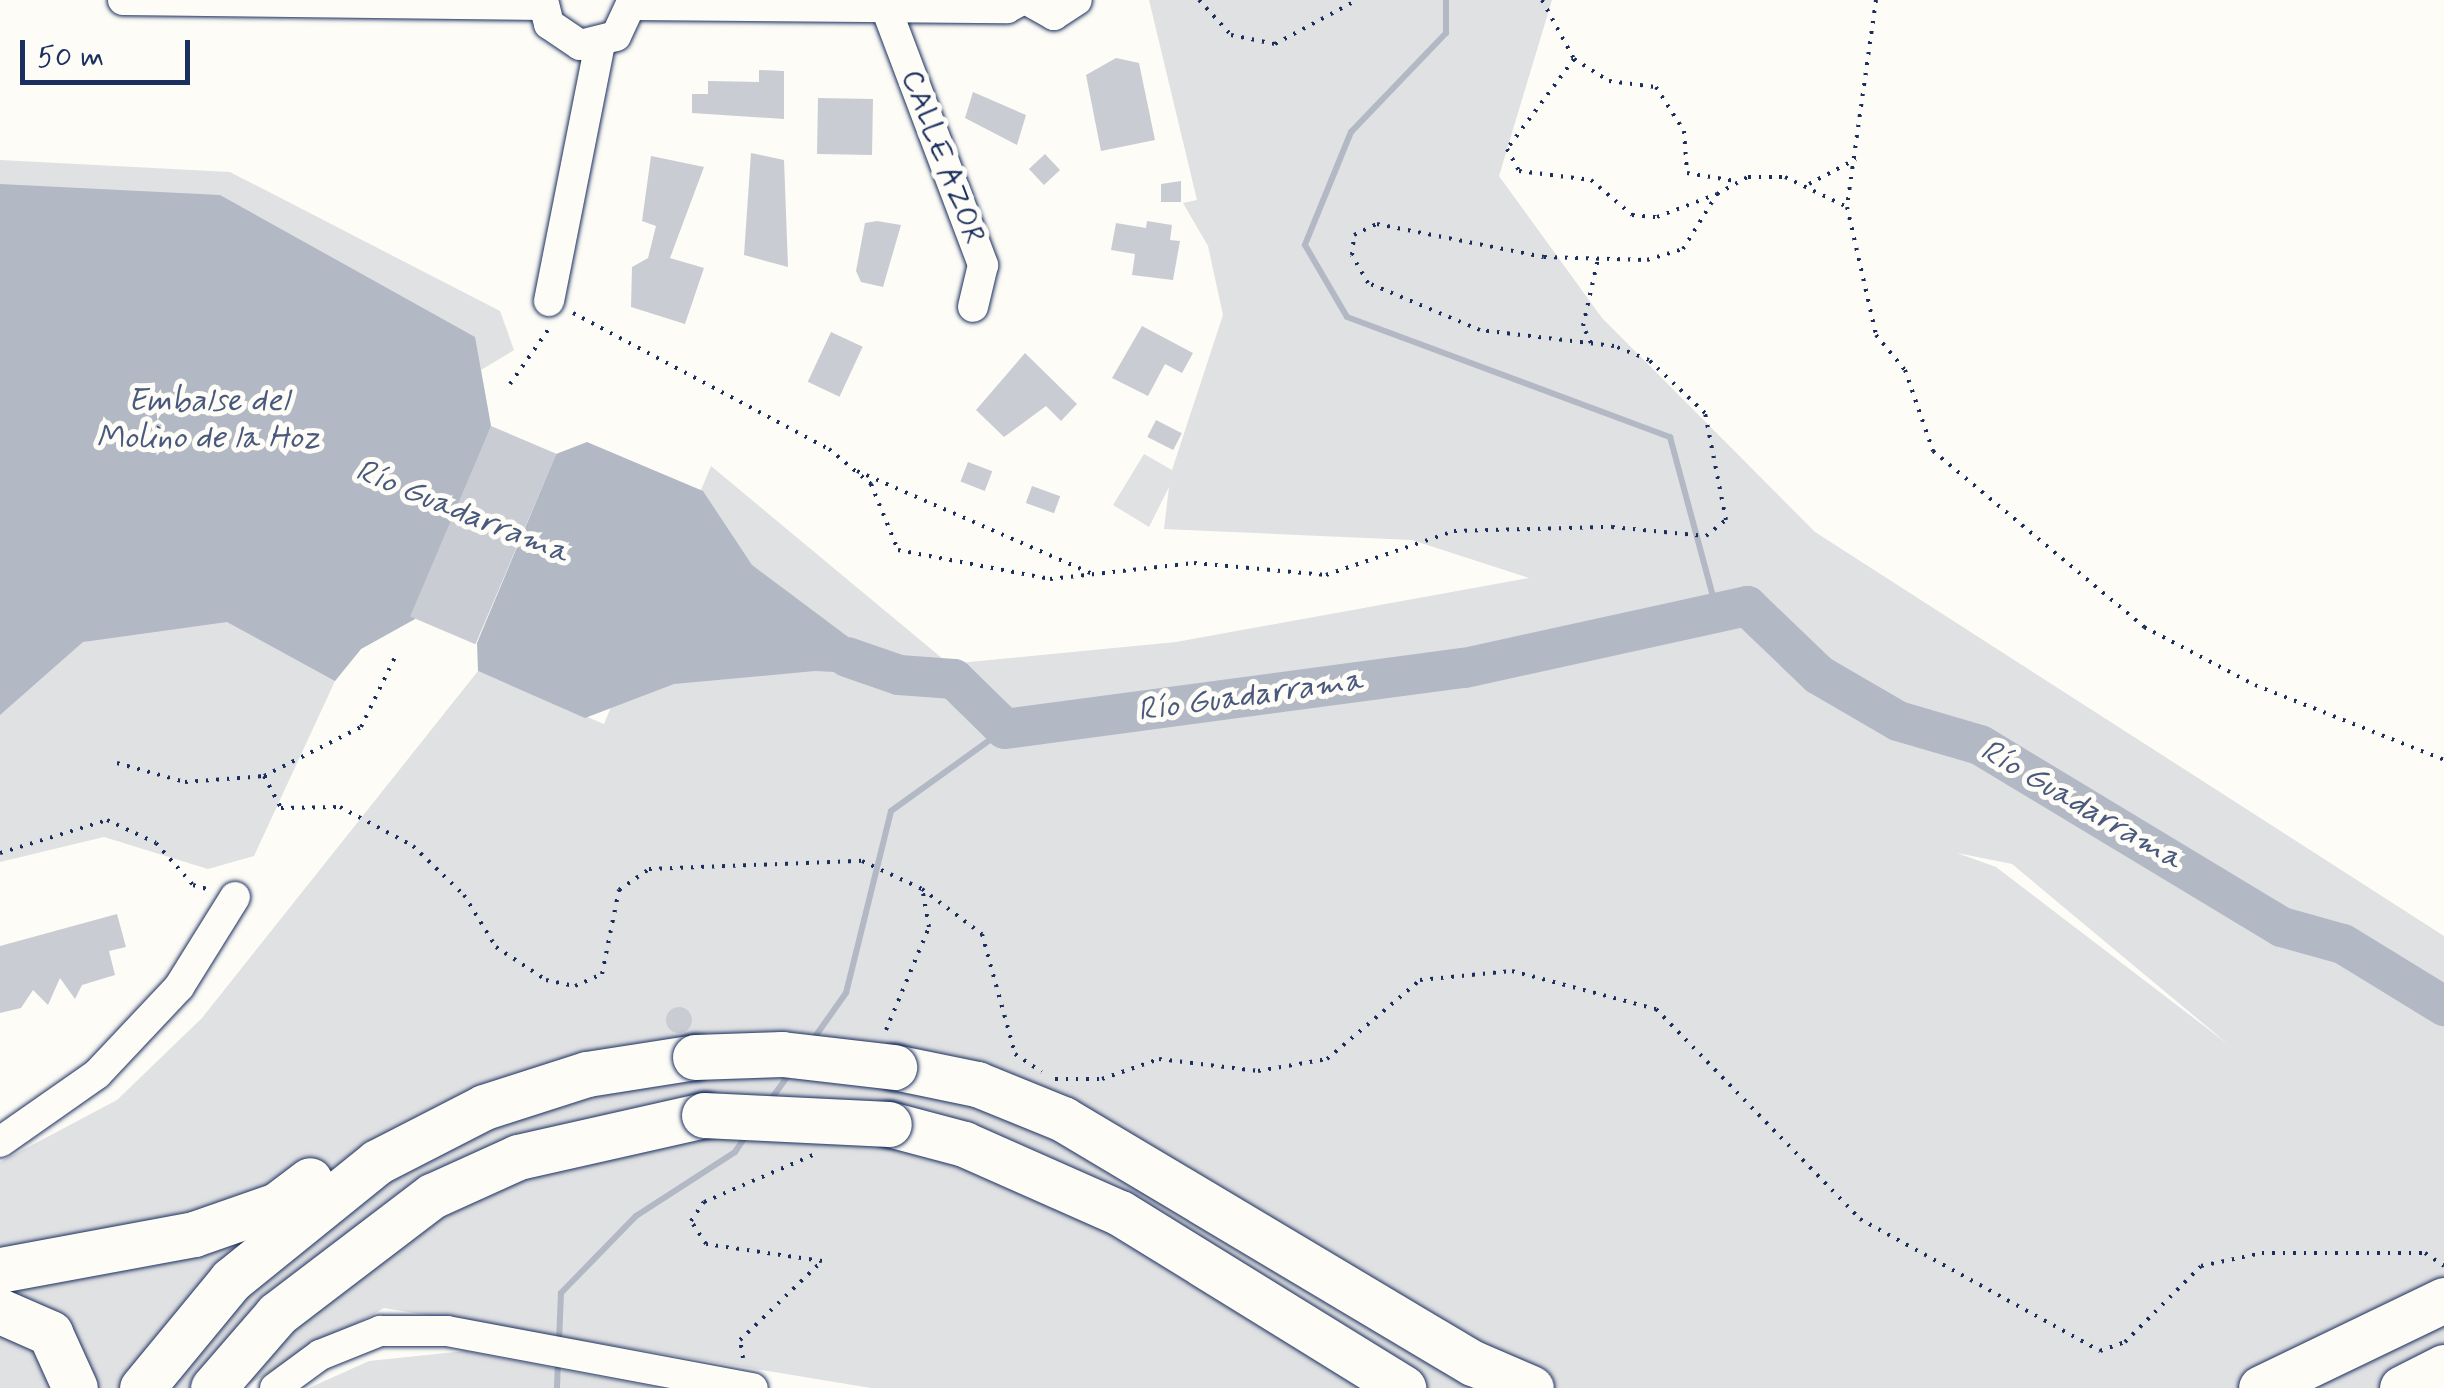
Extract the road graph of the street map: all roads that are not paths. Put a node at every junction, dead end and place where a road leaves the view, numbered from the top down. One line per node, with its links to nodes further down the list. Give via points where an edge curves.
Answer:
1 (123, 0): 5 (street)
2 (1025, 0): 3 (street, via 1054,14); 6 (street, via 1007,8)
3 (1077, 0)
4 (634, 2): 6 (street); 7 (street, via 628,22)
5 (542, 3): 7 (street, via 562,38)
6 (886, 8): 9 (street, CALLE AZOR, via 984,265)
7 (600, 44): 8 (street)
8 (559, 306)
9 (973, 307)
10 (235, 897): 12 (street, via 179,988 110,1059)
11 (587, 1074): 13 (highway, via 516,1079 425,1112 277,1205 194,1234); 17 (highway, via 484,1107 378,1162 231,1280); 22 (highway, bridge, via 782,1054 978,1084 1063,1119 1473,1363)
12 (0, 1142)
13 (0, 1270)
14 (2444, 1300): 23 (highway)
15 (0, 1311): 16 (highway, via 50,1334)
16 (75, 1388)
17 (142, 1388)
18 (214, 1388): 21 (highway, bridge, via 277,1314 432,1196 518,1157 704,1115 888,1124 964,1144 1120,1213)
19 (274, 1388): 20 (street, via 320,1356 380,1331 446,1330)
20 (751, 1388)
21 (1403, 1388)
22 (1531, 1388)
23 (2261, 1388)

